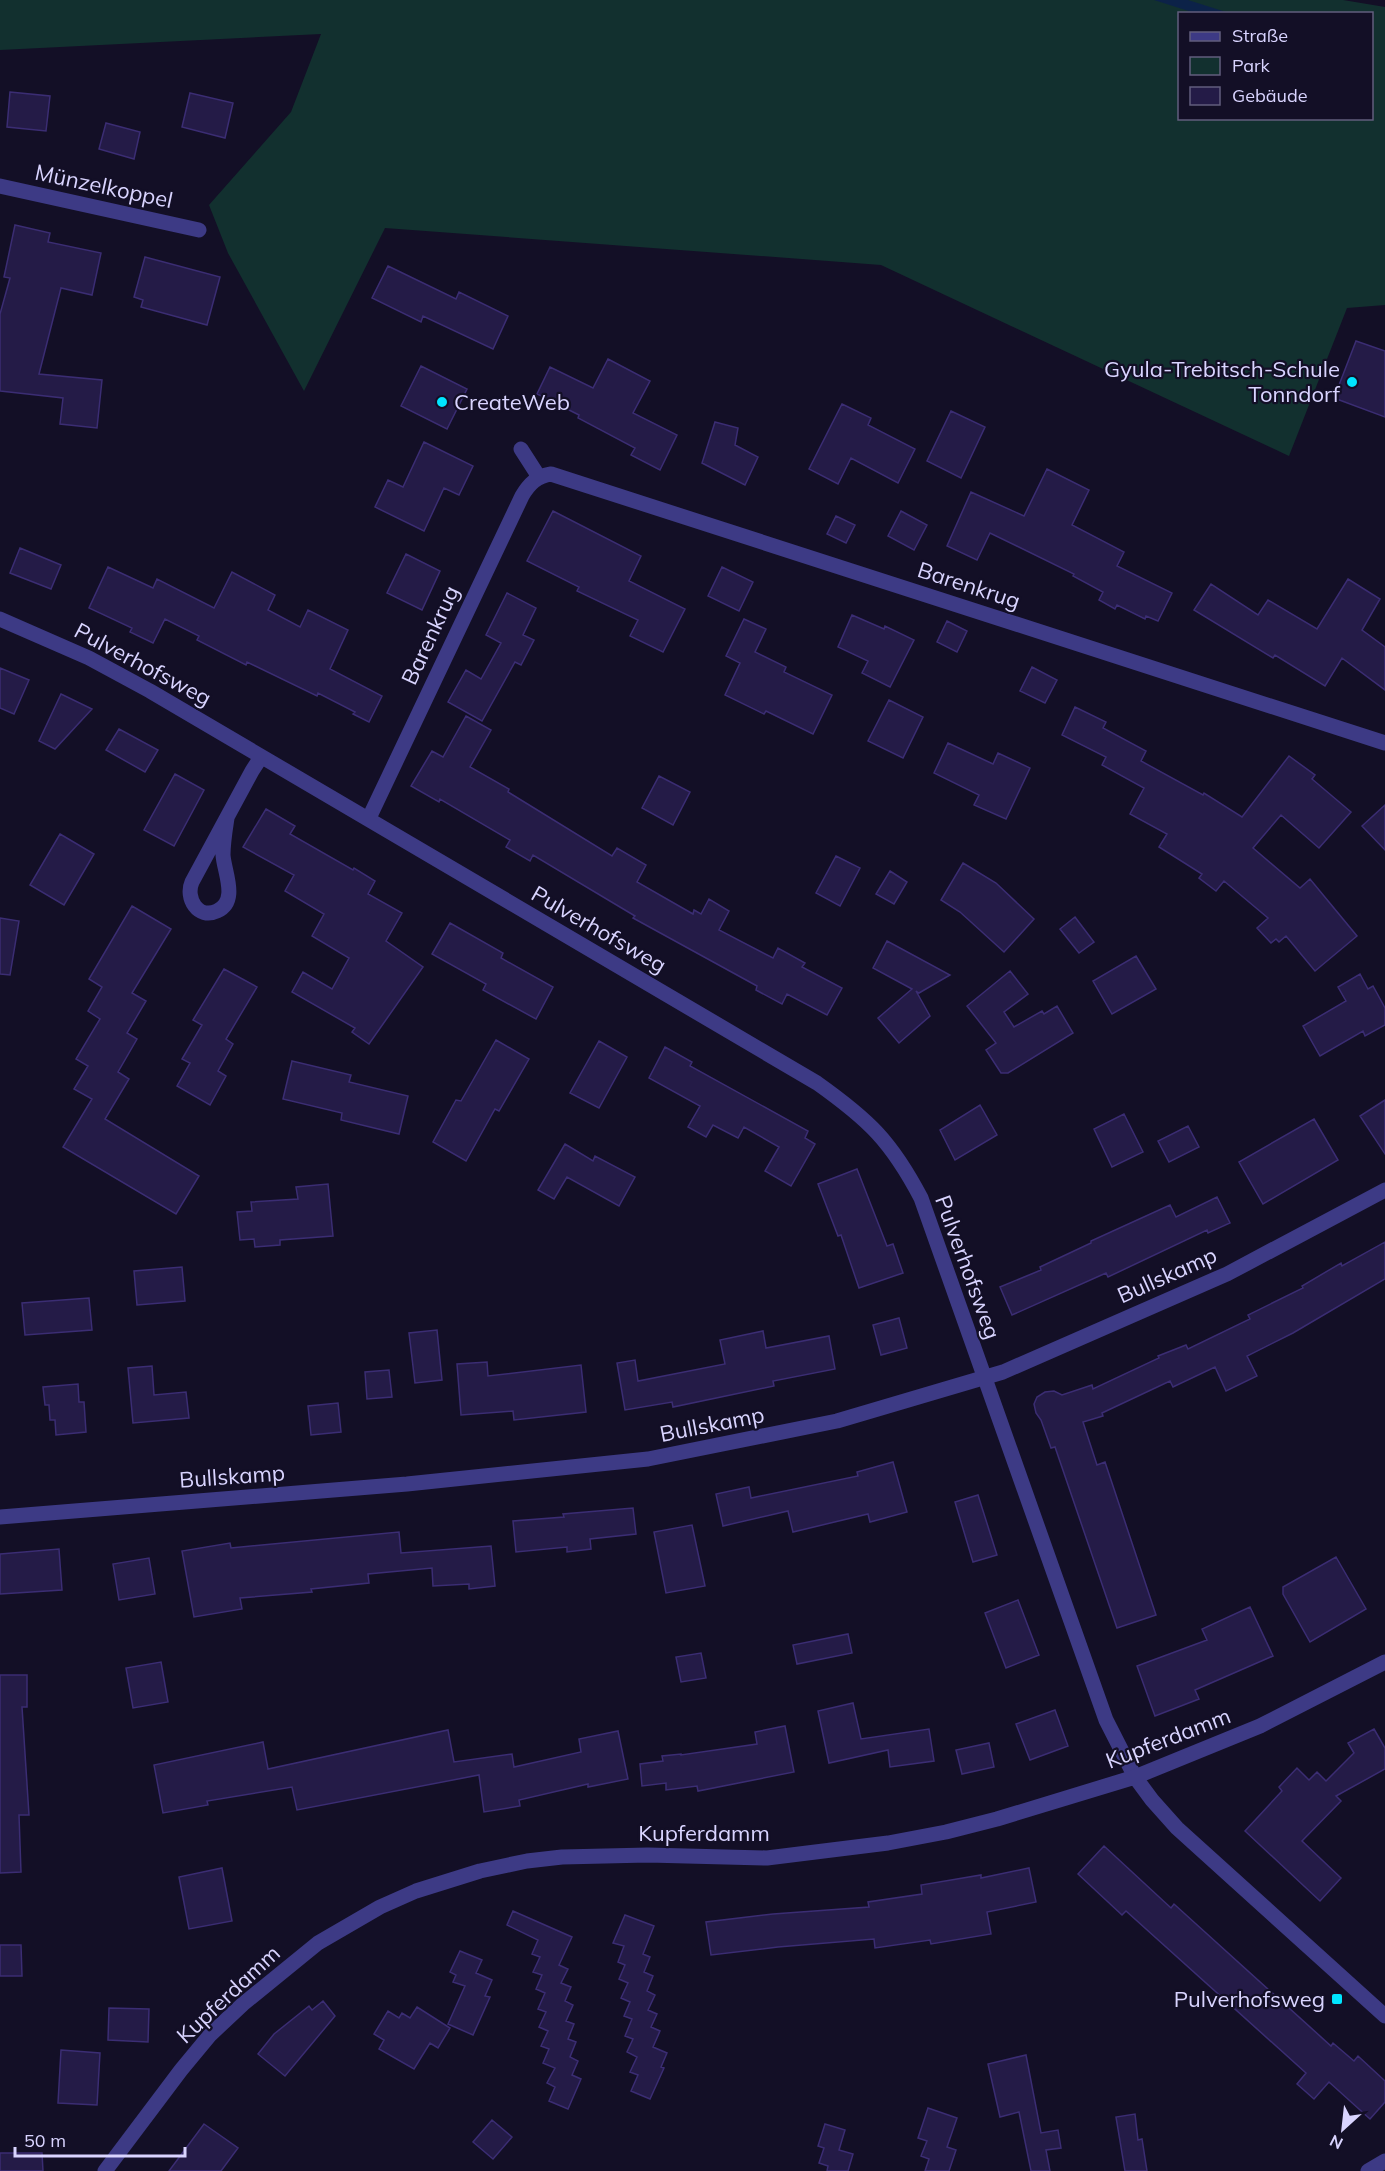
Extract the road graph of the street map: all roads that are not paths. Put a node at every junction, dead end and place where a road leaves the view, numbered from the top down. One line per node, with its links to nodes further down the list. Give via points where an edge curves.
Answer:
1 (0, 186): 2 (street, Münzelkoppel)
2 (199, 230)
3 (521, 449): 4 (street)
4 (539, 477): 6 (street, Barenkrug, via 558,475); 8 (street, Barenkrug, via 522,496)
5 (0, 619): 7 (street, Pulverhofsweg, via 99,663)
6 (1385, 743)
7 (261, 756): 8 (street, Pulverhofsweg); 9 (street)
8 (369, 818): 11 (street, Pulverhofsweg, via 817,1083 871,1125 904,1166 921,1198)
9 (227, 819): 9 (street, via 189,888 193,905 209,913 224,906 228,899 223,860)
10 (1385, 1190): 11 (street, Bullskamp, via 1227,1274)
11 (985, 1377): 12 (street, Bullskamp, via 837,1421 648,1459 325,1491); 14 (street, Pulverhofsweg, via 1106,1720)
12 (0, 1517)
13 (1385, 1662): 14 (street, Kupferdamm, via 1260,1726)
14 (1135, 1777): 15 (street, Pulverhofsweg, via 1177,1827); 17 (street, Kupferdamm, via 997,1819 888,1843 767,1858 562,1857 480,1871 416,1891 318,1943 243,2004 181,2070)
15 (1385, 2016)
16 (1385, 2161): 18 (street)
17 (105, 2171)
18 (1368, 2171)

